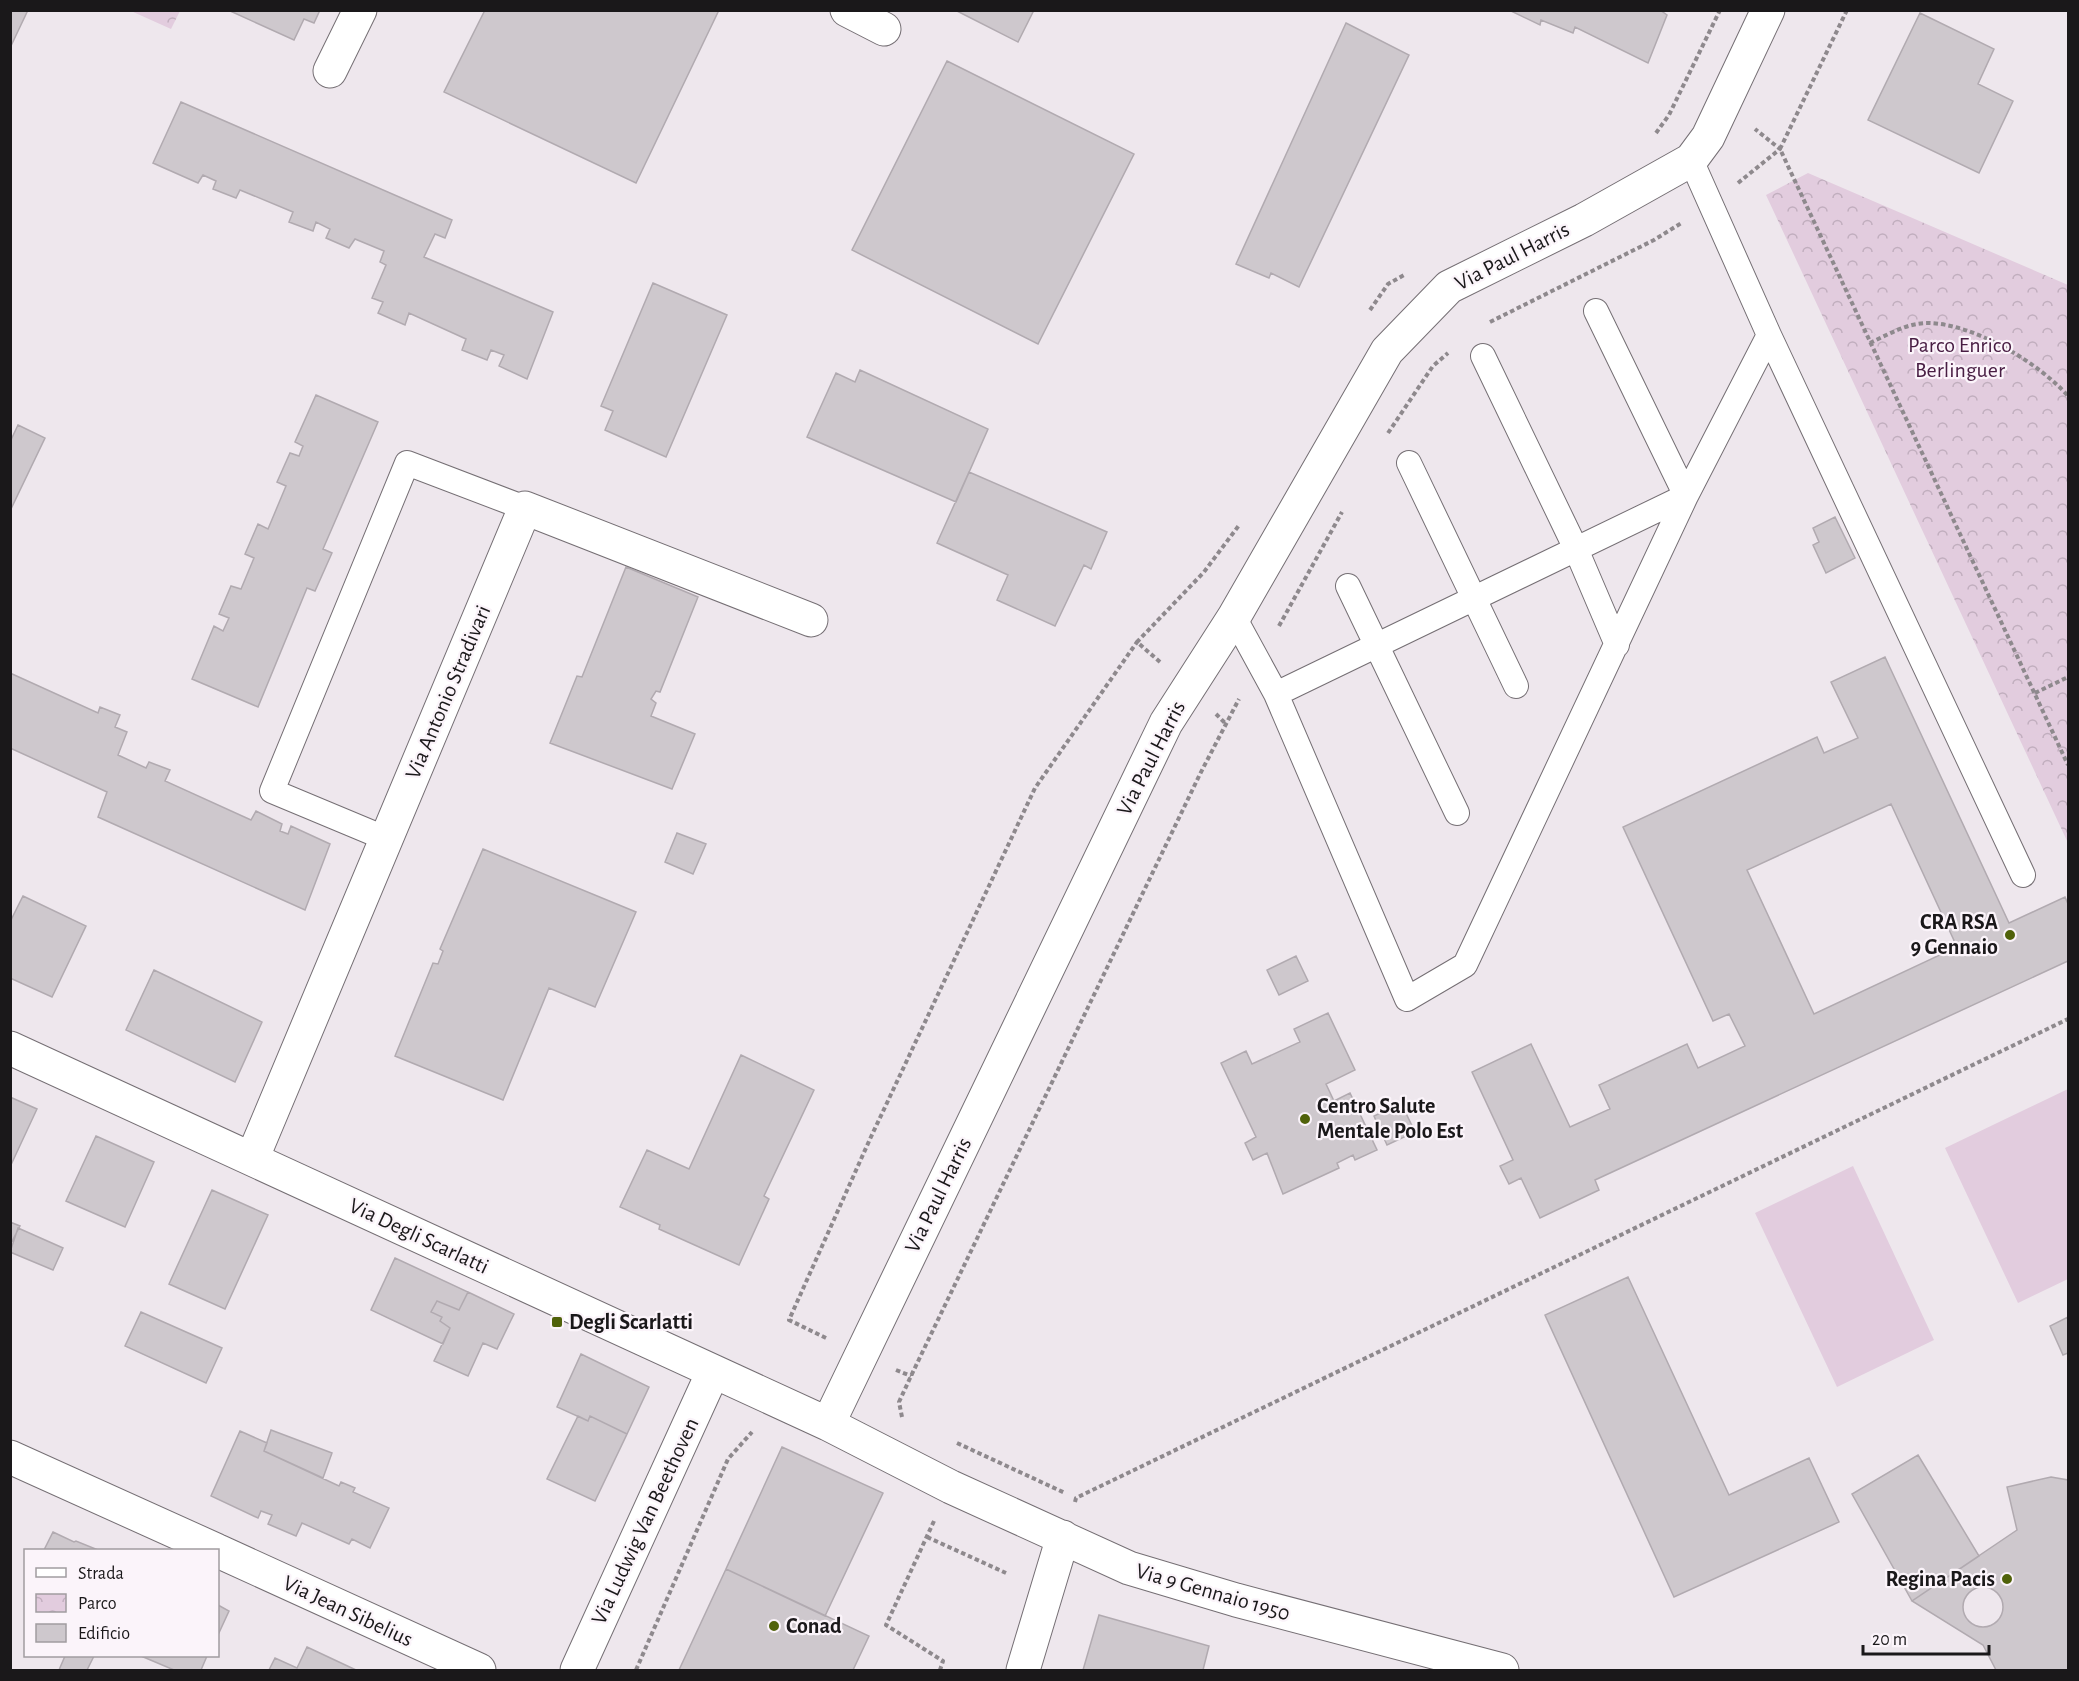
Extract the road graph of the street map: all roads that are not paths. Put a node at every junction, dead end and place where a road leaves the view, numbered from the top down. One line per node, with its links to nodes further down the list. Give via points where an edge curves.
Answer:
1 (360, 10): 5 (street)
2 (847, 10): 4 (street)
3 (1768, 10): 6 (street, Via Paul Harris, via 1708,137)
4 (884, 29)
5 (330, 70)
6 (1691, 160): 8 (lane); 16 (street, Via Paul Harris, via 1584,220 1449,288 1387,351)
7 (1596, 311): 11 (lane)
8 (1769, 335): 11 (lane); 24 (lane)
9 (1483, 356): 13 (lane)
10 (1409, 463): 15 (lane)
11 (1686, 496): 13 (lane); 19 (lane)
12 (525, 508): 17 (street); 23 (street, Via Antonio Stradivari); 23 (lane, via 407,463 272,791)
13 (1576, 549): 15 (lane); 19 (lane)
14 (1348, 586): 18 (lane)
15 (1474, 598): 18 (lane); 20 (lane)
16 (1234, 617): 21 (lane); 28 (street, Via Paul Harris, via 1166,723)
17 (811, 620)
18 (1377, 645): 21 (lane); 22 (lane)
19 (1617, 645): 21 (lane, via 1464,965 1407,999)
20 (1516, 686)
21 (1276, 694)
22 (1456, 813)
23 (387, 840): 26 (street, Via Antonio Stradivari)
24 (2023, 875)
25 (10, 1048): 26 (street, Via Degli Scarlatti)
26 (252, 1159): 27 (street, Via Degli Scarlatti)
27 (713, 1371): 28 (street, Via Degli Scarlatti); 34 (street, Via Ludwig Van Beethoven)
28 (828, 1424): 30 (street, via 951,1487)
29 (10, 1457): 31 (street, Via Jean Sibelius)
30 (1064, 1537): 35 (street); 36 (street, Via 9 Gennaio 1950, via 1129,1568)
31 (213, 1549)
32 (219, 1552): 33 (street, Via Jean Sibelius)
33 (479, 1671)
34 (577, 1671)
35 (1023, 1671)
36 (1502, 1671)

